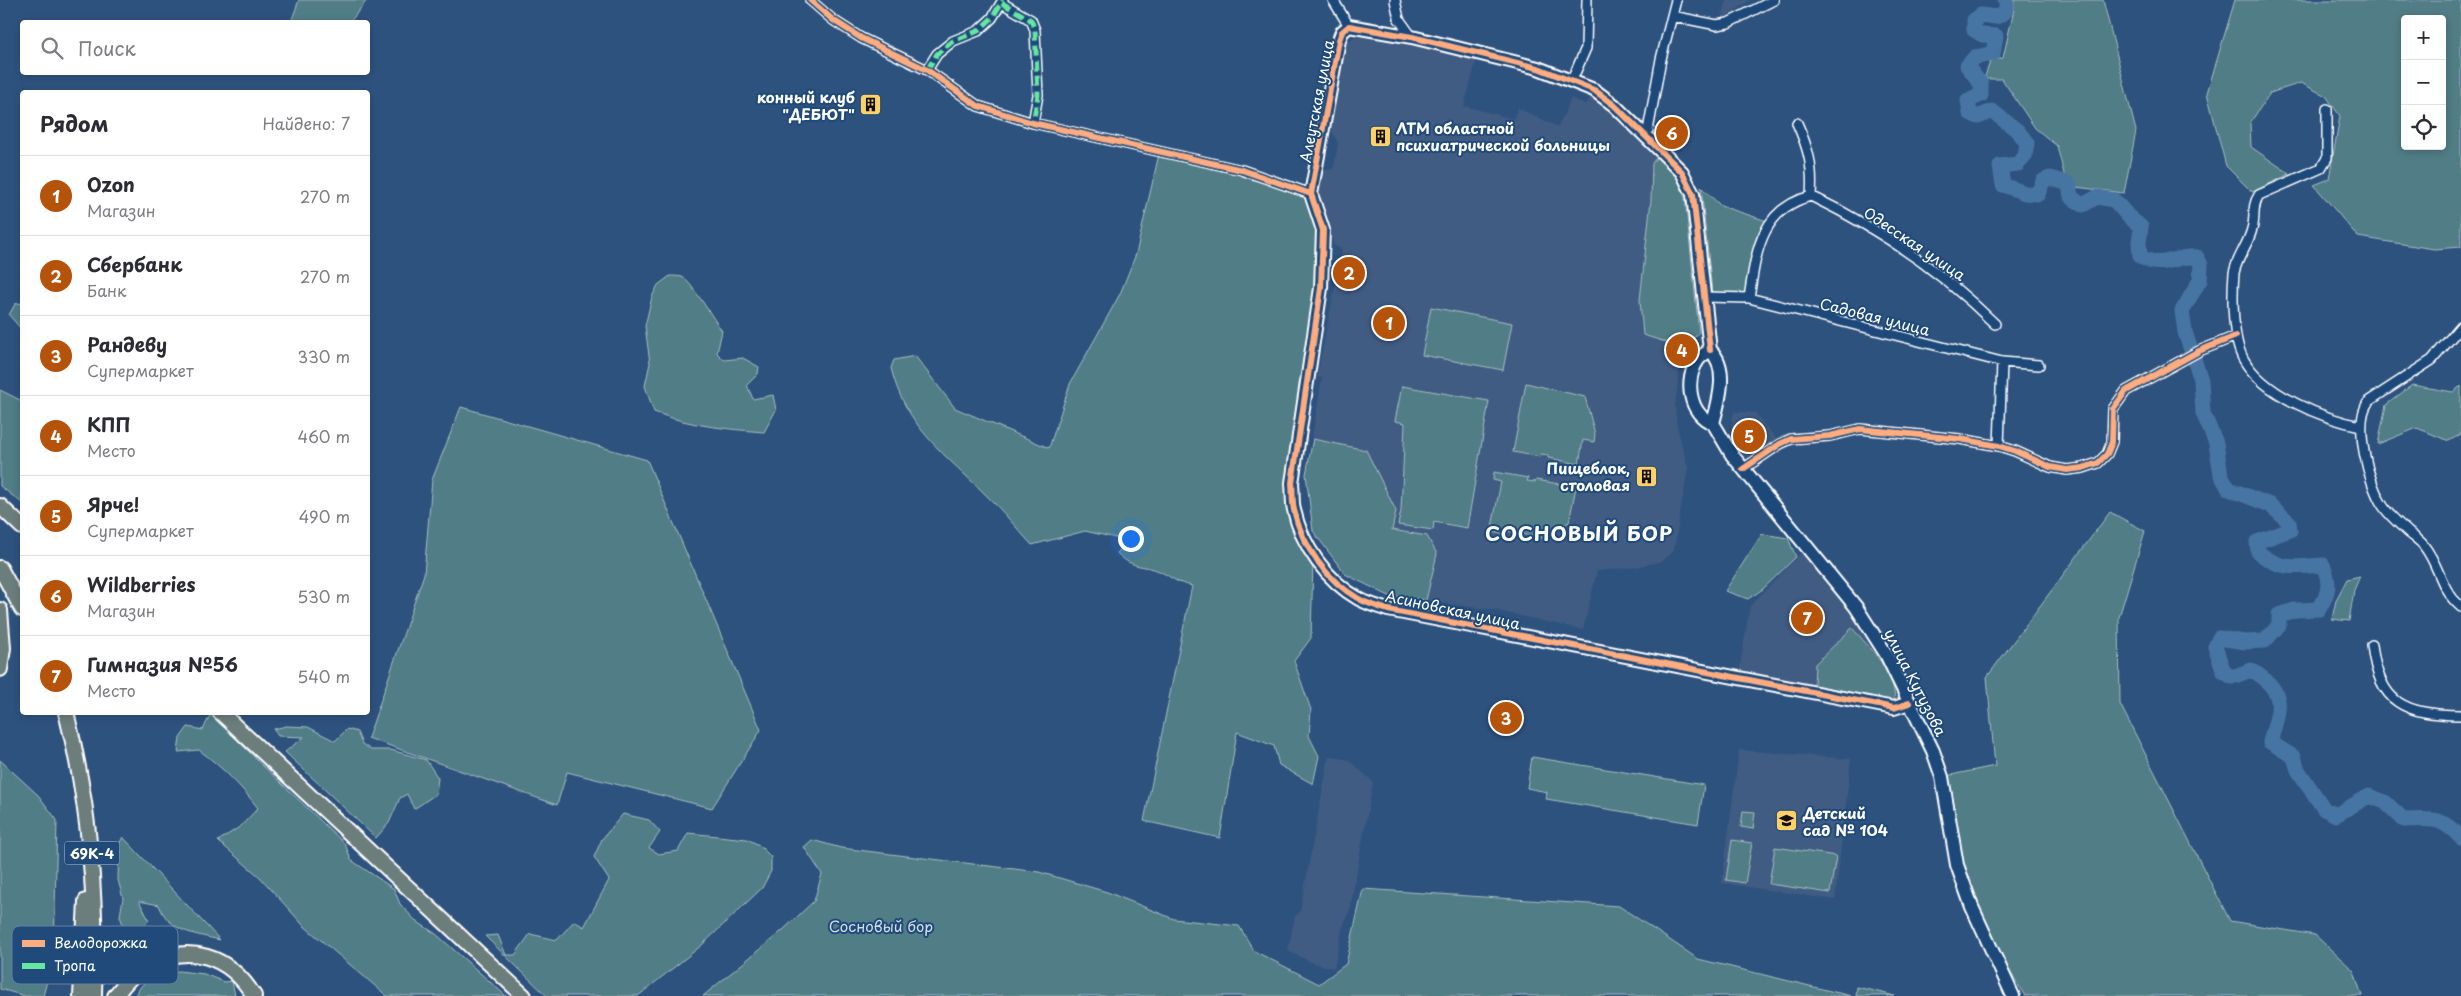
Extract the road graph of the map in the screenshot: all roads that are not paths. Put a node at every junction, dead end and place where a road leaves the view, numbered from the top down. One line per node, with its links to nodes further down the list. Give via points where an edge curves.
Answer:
1 (810, 0): 11 (street, via 861,38)
2 (1334, 0): 9 (street)
3 (1395, 0): 10 (street, via 1399,19)
4 (1587, 0): 12 (street, via 1586,48)
5 (1676, 0): 8 (street)
6 (1774, 0): 8 (street, via 1728,23 1717,25)
7 (1003, 2): 11 (street, via 978,31 953,41 937,54); 14 (street, via 1030,20 1035,30 1038,95)
8 (1672, 16): 16 (street)
9 (1349, 26): 10 (street, Алеутская улица); 17 (street, Алеутская улица, via 1338,40)
10 (1412, 36): 12 (street, Алеутская улица, via 1538,68)
11 (927, 70): 14 (street, via 978,106)
12 (1572, 80): 16 (street, Алеутская улица, via 1594,90)
13 (2327, 109): 23 (street, via 2325,163 2321,168 2259,195 2255,201 2253,228 2234,273)
14 (1033, 123): 17 (street, via 1242,170)
15 (1797, 123): 18 (street, via 1809,151)
16 (1646, 136): 19 (street, Алеутская улица, via 1682,172 1693,194)
17 (1311, 194): 39 (street, Асиновская улица, via 1323,230 1320,288 1292,483 1294,510 1303,535 1330,577 1359,599 1388,610 1894,708)
18 (1811, 196): 20 (street, via 1789,205 1770,220 1755,258); 21 (street, Одесская улица, via 1864,224 1935,269)
19 (1704, 297): 20 (street, Садовая улица); 24 (street, Алеутская улица)
20 (1749, 298): 25 (street, Садовая улица)
21 (1995, 324)
22 (2461, 326): 28 (street, via 2432,360 2369,402 2363,409)
23 (2236, 336): 28 (street, via 2244,360 2266,384 2309,411); 29 (street, via 2199,351 2126,391 2113,408 2112,442 2107,454 2098,462 2067,470)
24 (1710, 350): 27 (street, via 1717,356 1720,366 1719,397); 27 (street, улица Кутузова, via 1695,365 1691,397 1698,413)
25 (2002, 362): 26 (street, Садовая улица); 29 (street)
26 (2039, 365)
27 (1713, 423): 30 (street, улица Кутузова)
28 (2361, 426): 35 (street, via 2373,487 2380,500 2405,530 2424,545 2448,596)
29 (1999, 446): 30 (street, via 1860,430 1791,439)
30 (1743, 469): 39 (street, улица Кутузова, via 1856,607 1886,654)
31 (0, 506): 32 (main road)
32 (20, 525)
33 (0, 568): 34 (main road)
34 (20, 605)
35 (2461, 607)
36 (0, 610): 38 (main road, via 3,640)
37 (2372, 645): 43 (street, via 2376,674 2394,700 2416,711)
38 (0, 668)
39 (1909, 703): 51 (street, улица Кутузова, via 1942,777 1957,865 1972,907)
40 (61, 715): 44 (main road, 69К-4, via 84,846)
41 (67, 715): 45 (main road, 69К-4, via 91,844)
42 (223, 715): 50 (main road)
43 (2461, 715)
44 (84, 926)
45 (94, 926)
46 (178, 956): 49 (main road, via 194,954 220,960 234,970)
47 (126, 984): 48 (main road)
48 (115, 996)
49 (254, 996)
50 (524, 996)
51 (2013, 996)

